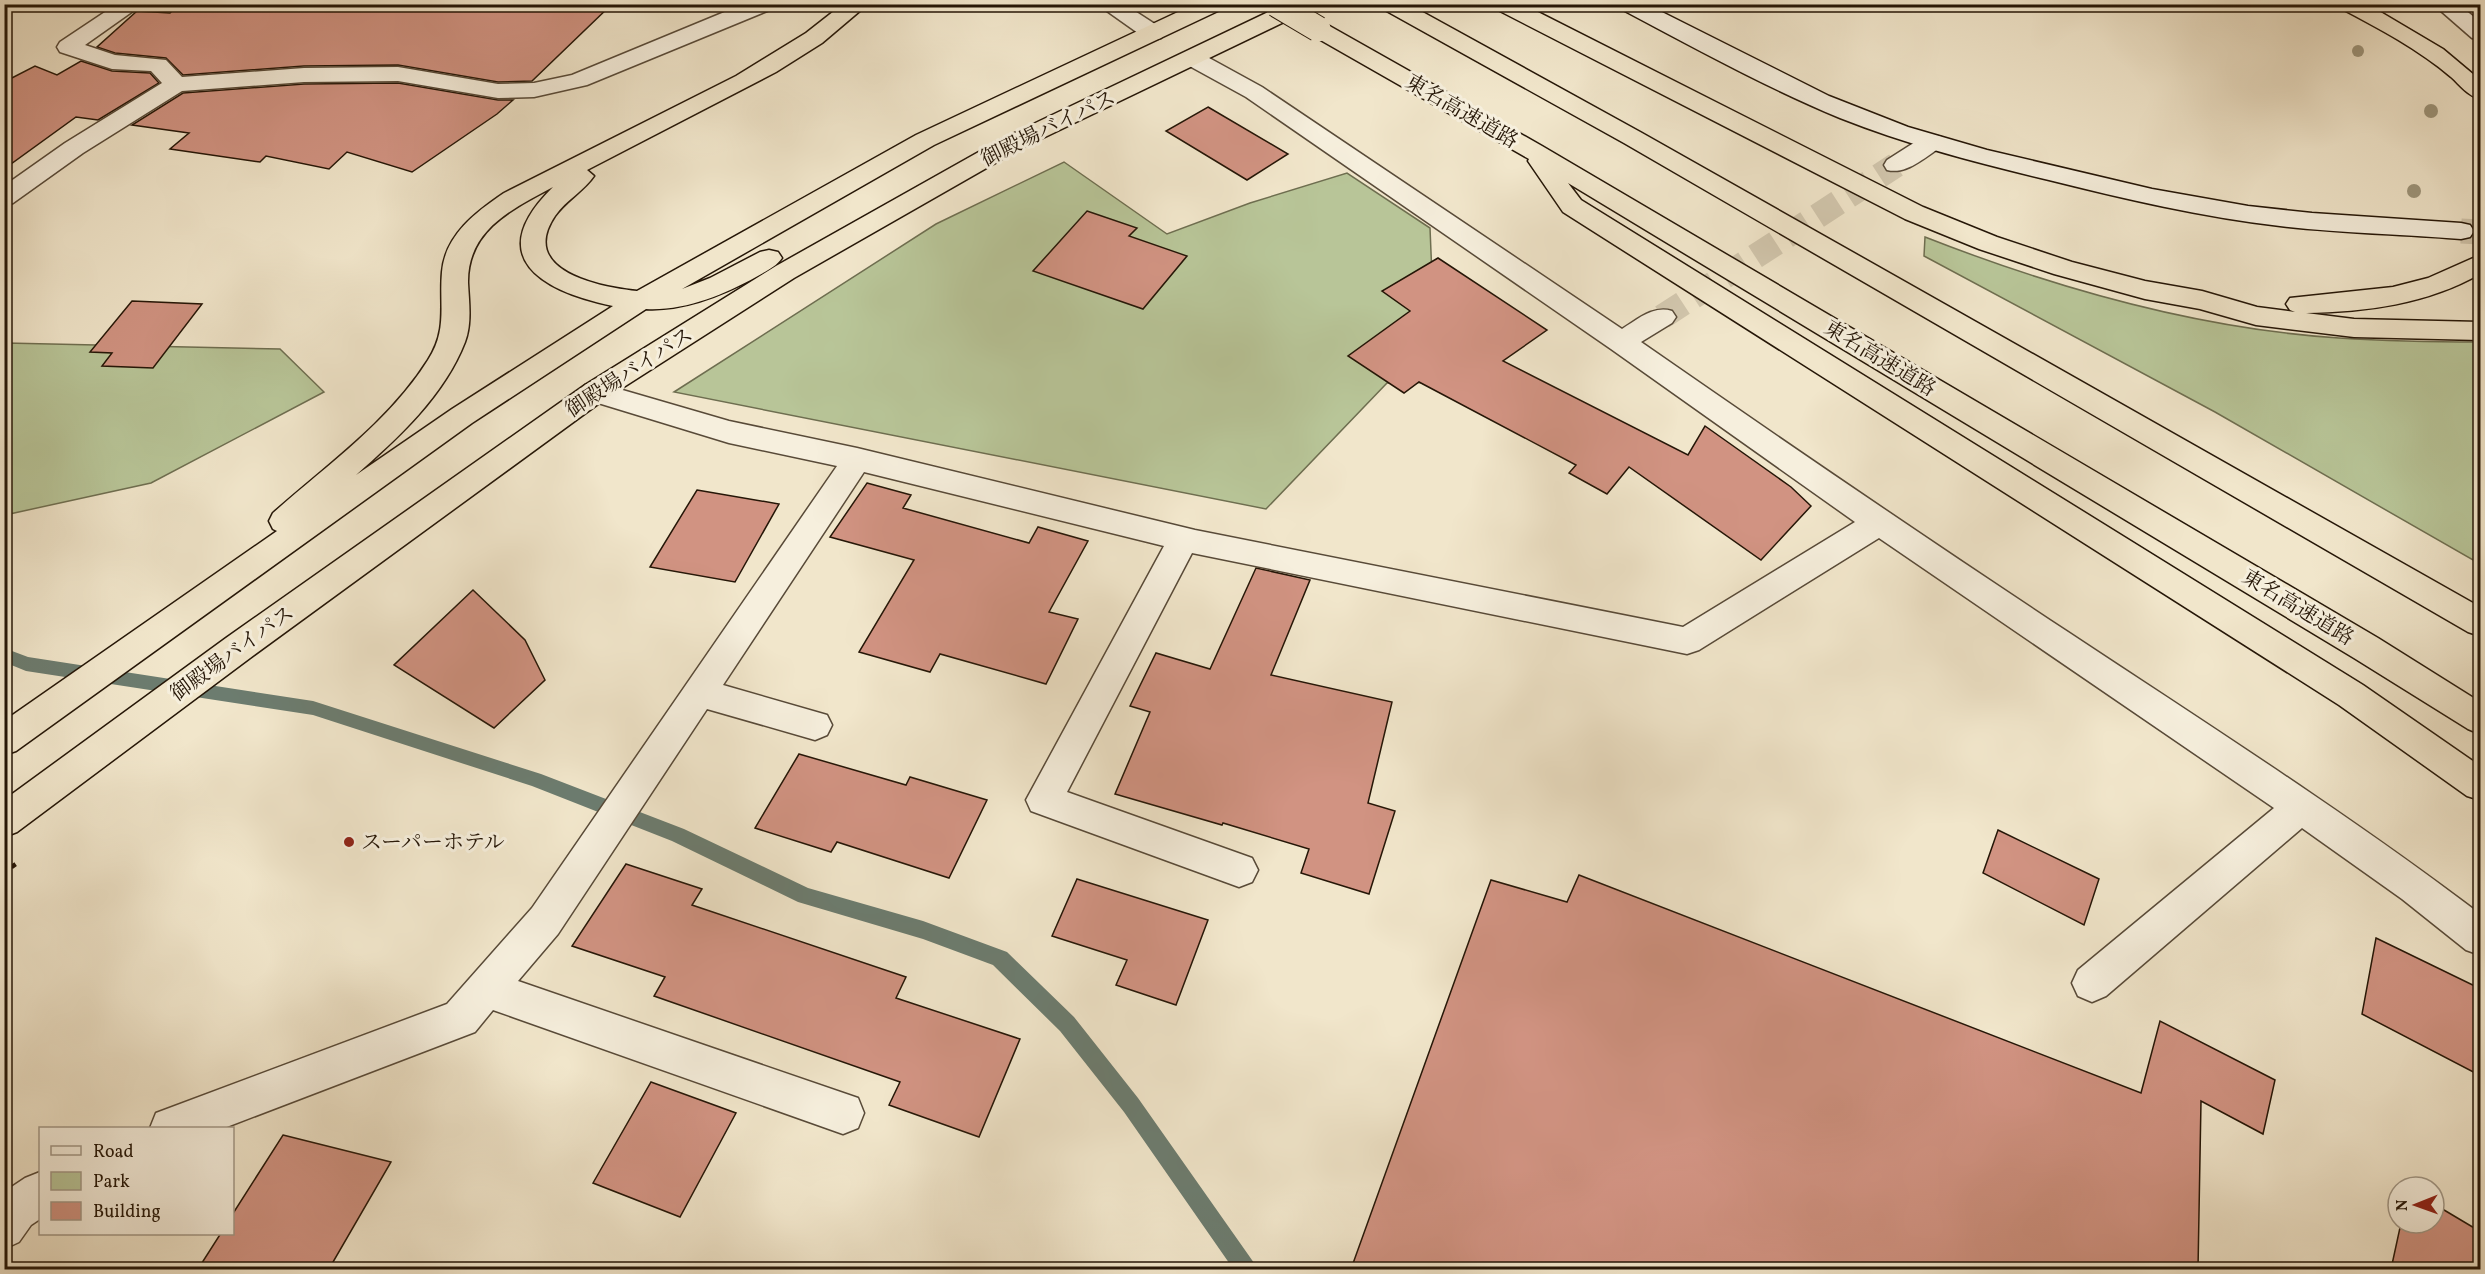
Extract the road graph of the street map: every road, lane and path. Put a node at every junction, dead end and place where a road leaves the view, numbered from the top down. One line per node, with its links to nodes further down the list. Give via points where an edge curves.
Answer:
1 (132, 4): 16 (street, via 68,47 112,62 158,65)
2 (764, 4): 16 (street, via 579,80 534,90 498,91 398,74 304,75)
3 (857, 4): 18 (highway, via 789,55)
4 (1108, 4): 13 (street)
5 (1214, 4): 13 (highway, 御殿場バイパス)
6 (1276, 4): 21 (highway, 東名高速道路, bridge)
7 (1303, 4): 15 (highway, 御殿場バイパス)
8 (1391, 4): 35 (highway)
9 (1504, 4): 27 (highway, via 1914,213 2063,268 2145,290)
10 (1629, 4): 19 (street, via 1774,80)
11 (2350, 4): 17 (highway, via 2408,35)
12 (2444, 4): 14 (street)
13 (1153, 33): 26 (highway, 御殿場バイパス, via 925,140)
14 (2481, 33)
15 (1192, 58): 20 (highway, 御殿場バイパス); 30 (street, via 1254,92)
16 (176, 84): 23 (street, via 74,148)
17 (2481, 92)
18 (670, 119): 26 (highway, via 570,185 555,198 536,229 537,259 550,274 588,291); 36 (highway, via 513,198 475,228 462,245 456,264 457,322 451,342 423,389 378,436)
19 (1932, 142): 22 (street); 24 (street, via 2116,189 2214,208 2310,221)
20 (1009, 145): 26 (highway, via 861,207 718,285 667,300); 31 (highway, 御殿場バイパス, via 785,272)
21 (1533, 151): 38 (highway, 東名高速道路); 41 (highway, via 1572,206 2350,695)
22 (1896, 165)
23 (4, 198)
24 (2461, 231)
25 (2481, 263): 27 (highway, via 2427,289 2387,299 2337,304)
26 (641, 300): 36 (highway, 御殿場バイパス, via 462,416)
27 (2202, 300): 29 (highway, via 2256,316 2297,322 2354,328)
28 (1662, 317): 30 (street)
29 (2481, 331)
30 (1621, 342): 33 (street)
31 (595, 392): 32 (street, via 729,432); 43 (highway, 御殿場バイパス)
32 (857, 459): 34 (street); 37 (street)
33 (1879, 524): 34 (street, via 1687,641); 42 (street)
34 (1184, 539): 45 (street, via 1044,800)
35 (2481, 623)
36 (162, 630): 40 (highway, 御殿場バイパス)
37 (699, 693): 39 (street); 49 (street, via 545,921)
38 (2481, 719)
39 (815, 724)
40 (4, 740)
41 (2481, 785)
42 (2301, 807): 47 (street); 48 (street)
43 (4, 821)
44 (25, 857): 46 (path)
45 (1239, 870)
46 (4, 872)
47 (2481, 937)
48 (2092, 983)
49 (486, 989): 50 (street); 51 (street, via 461,1018)
50 (843, 1113)
51 (174, 1127)
52 (39, 1194): 53 (street, via 16,1210)
53 (4, 1227)

